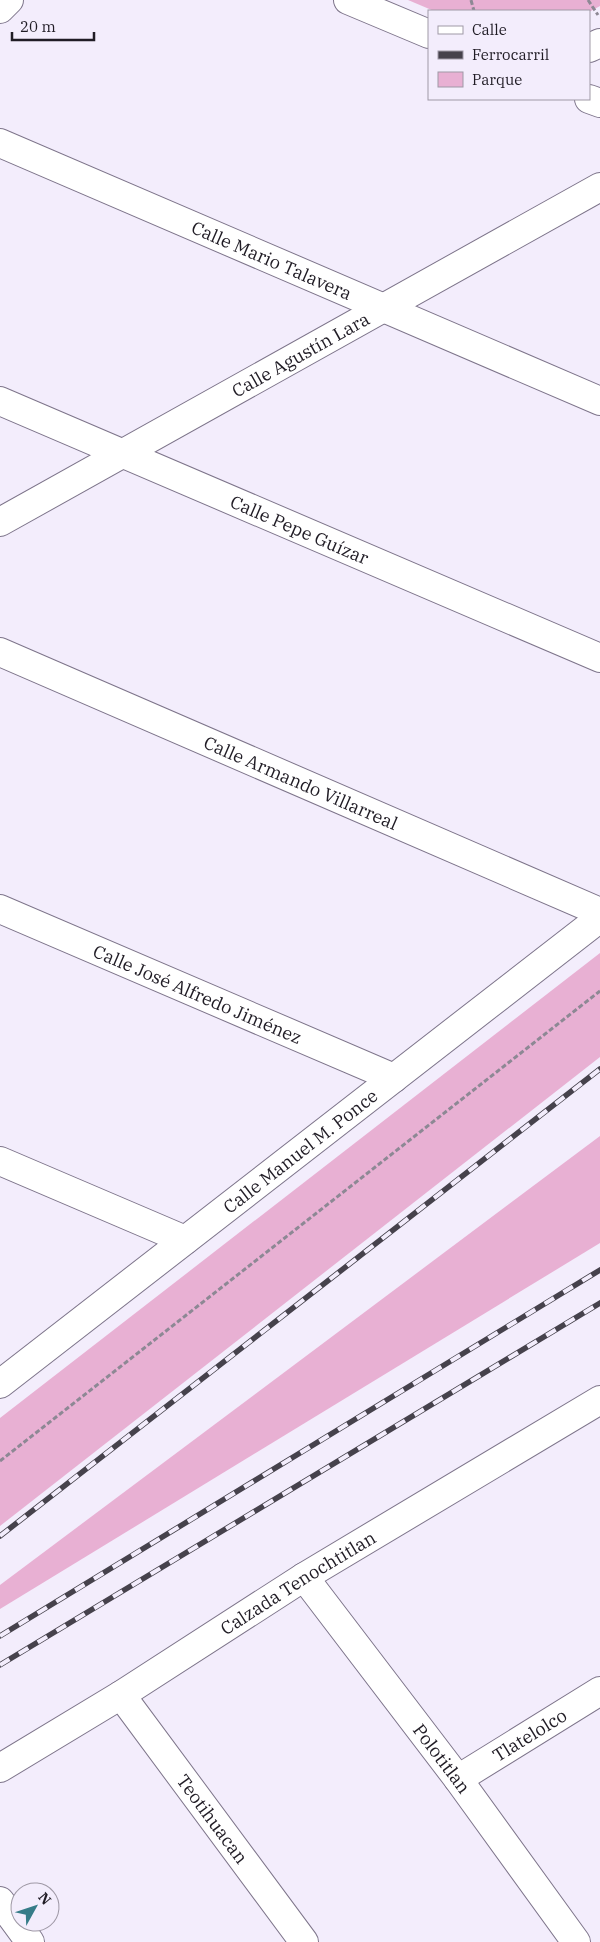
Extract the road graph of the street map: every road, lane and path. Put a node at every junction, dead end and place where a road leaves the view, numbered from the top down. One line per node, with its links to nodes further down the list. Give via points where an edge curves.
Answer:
1 (10, 0): 4 (street)
2 (348, 0): 6 (street)
3 (588, 0): 5 (path)
4 (0, 9)
5 (600, 18)
6 (428, 34)
7 (0, 143): 9 (street, Calle Mario Talavera)
8 (600, 187): 9 (street, Calle Agustín Lara)
9 (384, 307): 11 (street, Calle Mario Talavera); 12 (street, Calle Agustín Lara)
10 (0, 401): 12 (street, Calle Pepe Guízar)
11 (600, 401)
12 (123, 454): 13 (street, Calle Agustín Lara); 15 (street, Calle Pepe Guízar)
13 (0, 522)
14 (0, 652): 17 (street, Calle Armando Villarreal)
15 (600, 658)
16 (0, 909): 20 (street, Calle José Alfredo Jiménez)
17 (600, 912)
18 (600, 918): 20 (street, Calle Manuel M. Ponce)
19 (600, 991): 25 (path)
20 (394, 1078): 22 (street, Calle Manuel M. Ponce)
21 (0, 1161): 22 (street)
22 (185, 1240): 23 (street, Calle Manuel M. Ponce)
23 (0, 1384)
24 (600, 1400): 26 (street, Calzada Tenochtitlan)
25 (0, 1461)
26 (304, 1577): 28 (street, Calzada Tenochtitlan); 30 (street, Polotitlan)
27 (600, 1692): 30 (street, Tlatelolco)
28 (121, 1695): 29 (street, Calzada Tenochtitlan); 33 (street, Teotihuacan)
29 (0, 1768)
30 (458, 1779): 34 (street, Polotitlan)
31 (0, 1901): 32 (street)
32 (30, 1942)
33 (304, 1942)
34 (576, 1942)

